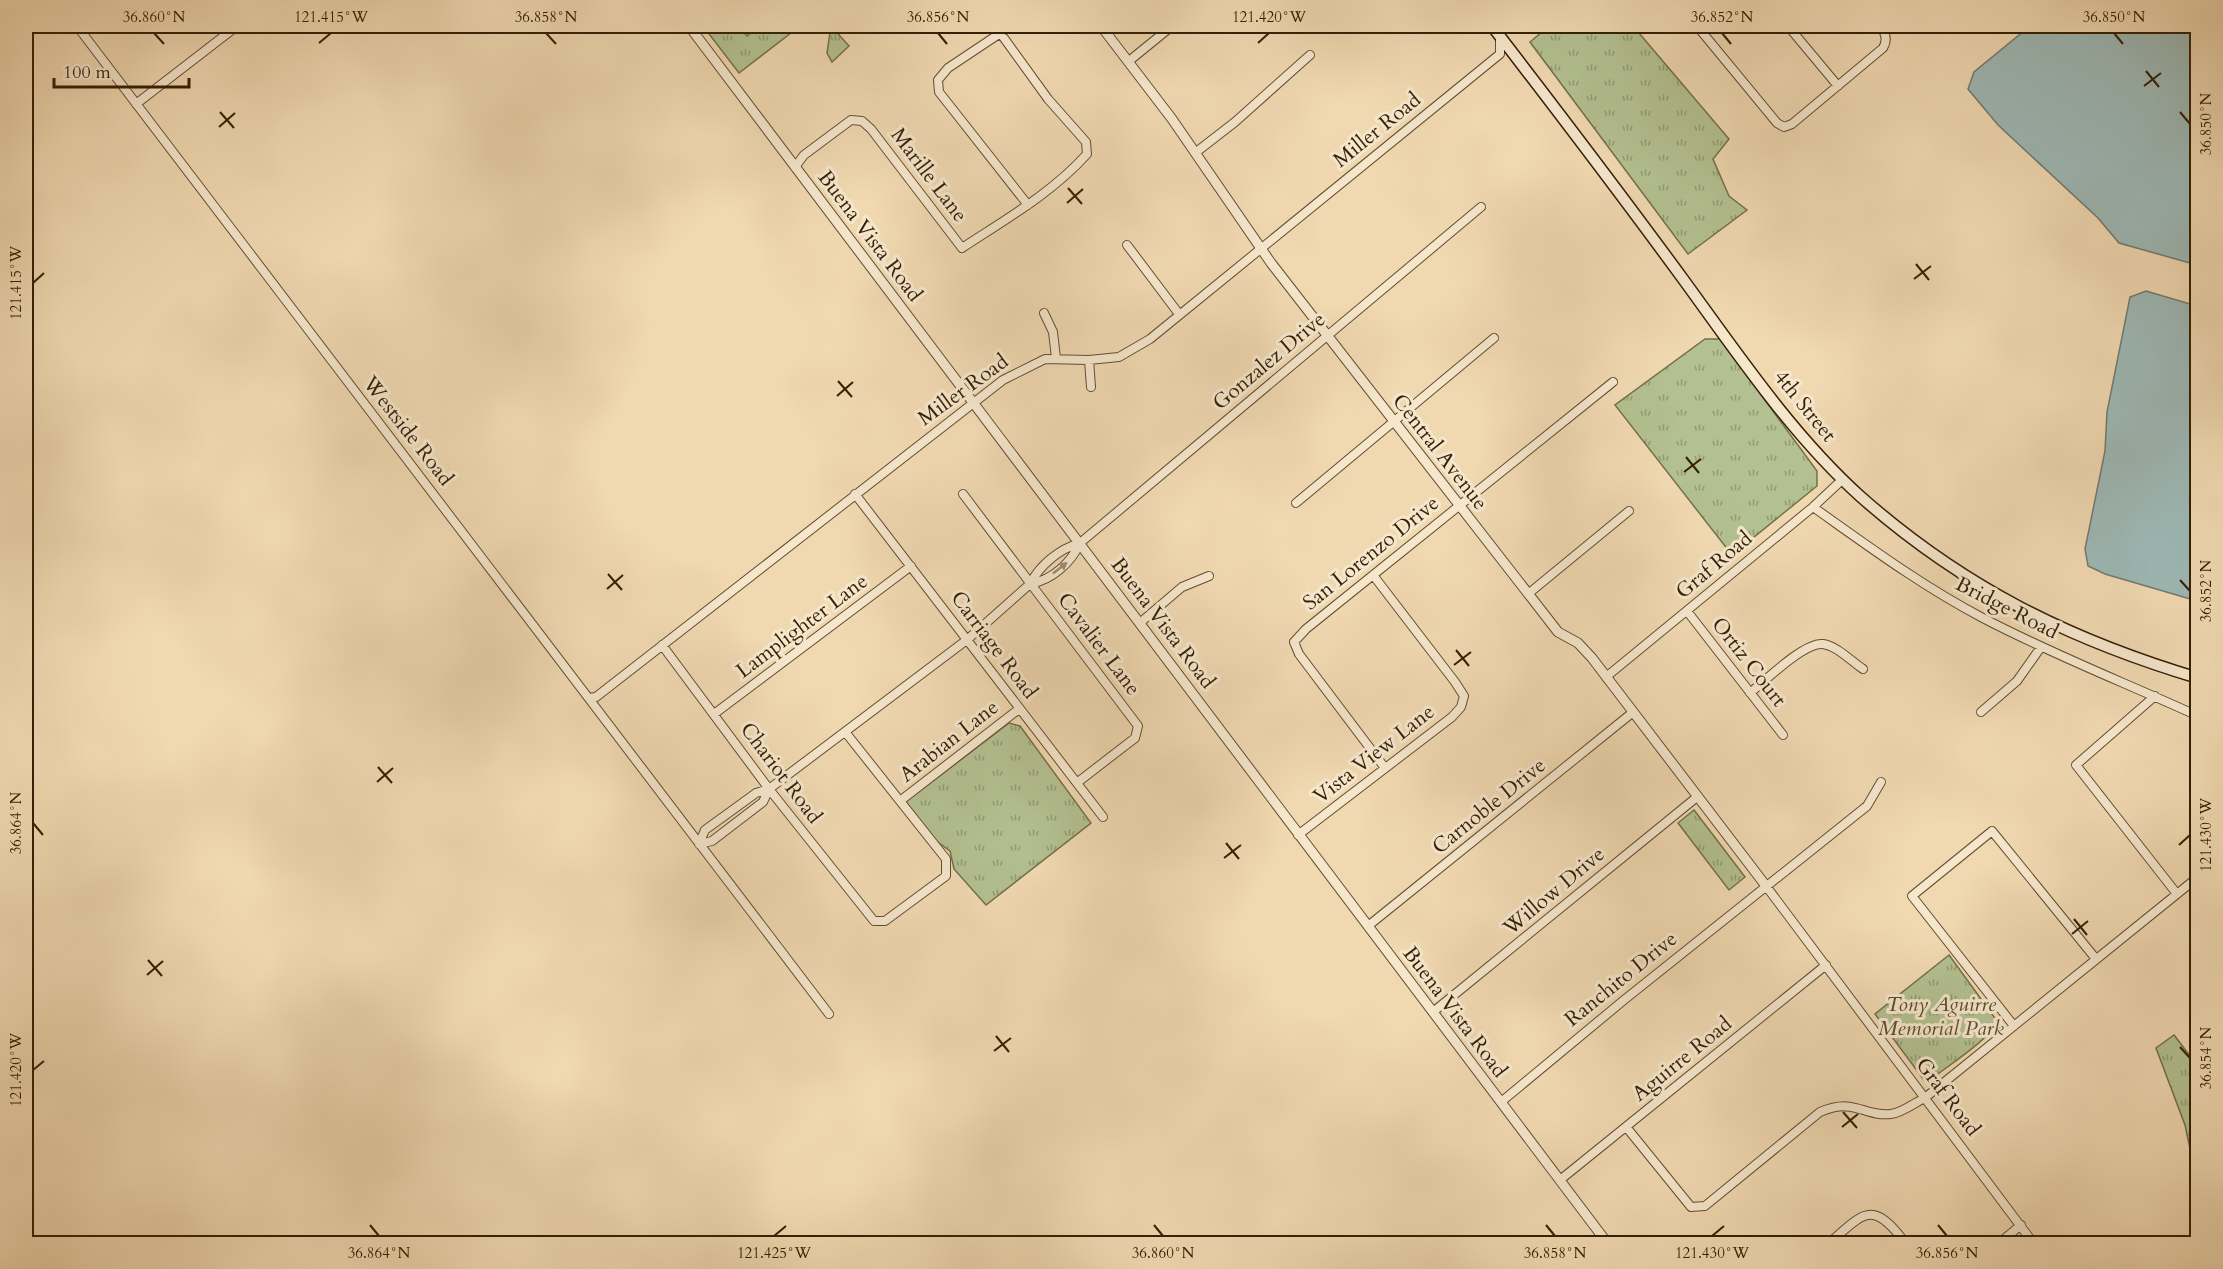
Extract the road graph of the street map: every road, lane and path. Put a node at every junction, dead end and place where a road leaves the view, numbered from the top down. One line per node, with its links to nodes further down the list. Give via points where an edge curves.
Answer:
1 (77, 26): 16 (street, Westside Road)
2 (237, 26): 16 (street)
3 (689, 26): 18 (street, Buena Vista Road)
4 (1011, 26): 12 (street)
5 (1101, 26): 14 (street, Central Avenue)
6 (1172, 26): 14 (street)
7 (1492, 26): 11 (main road, 4th Street)
8 (1697, 26): 15 (street, via 1780,126 1788,127)
9 (1788, 26): 15 (street)
10 (1881, 27): 15 (street, via 1886,43 1883,48)
11 (1500, 31): 22 (street, Miller Road, via 1500,54); 33 (main road, 4th Street, via 1743,360)
12 (1001, 34): 19 (street, Marille Lane, via 1048,99 1086,142 1087,154 1066,178); 19 (street, via 948,68 938,81 939,92)
13 (1310, 55): 17 (street)
14 (1129, 61): 17 (street, Central Avenue)
15 (1838, 86)
16 (136, 104): 56 (street, Westside Road)
17 (1195, 153): 22 (street, Central Avenue)
18 (795, 167): 19 (street, Marille Lane, via 804,155 852,120 871,129 962,248); 31 (street, Buena Vista Road)
19 (1028, 205)
20 (1482, 207): 25 (street, Gonzalez Drive)
21 (1127, 245): 24 (street)
22 (1261, 247): 24 (street, Miller Road); 25 (street, Central Avenue)
23 (1044, 313): 27 (street, via 1053,333)
24 (1179, 314): 28 (street, Miller Road, via 1127,354)
25 (1327, 335): 32 (street, Central Avenue); 40 (street, Gonzalez Drive)
26 (1494, 338): 32 (street)
27 (1056, 358): 28 (street, Miller Road); 31 (street, Miller Road, via 1020,369)
28 (1089, 360): 30 (street)
29 (1613, 382): 37 (street, San Lorenzo Drive)
30 (1091, 387)
31 (973, 402): 34 (street, Miller Road); 40 (street, Buena Vista Road)
32 (1395, 421): 36 (street); 37 (street, Central Avenue)
33 (1843, 479): 38 (street, Graf Road); 53 (main road, 4th Street, via 1912,539 2002,599 2105,648)
34 (855, 494): 41 (street, Carriage Road); 49 (street, Miller Road)
35 (963, 494): 44 (street, Cavalier Lane)
36 (1296, 503)
37 (1460, 506): 42 (street, San Lorenzo Drive); 45 (street, Central Avenue)
38 (1813, 507): 46 (street, Graf Road); 50 (street, Bridge Road, via 1929,587)
39 (1629, 511): 45 (street)
40 (1080, 543): 44 (street, via 1066,547 1037,572); 44 (street, one-way to 40, via 1044,581 1074,558); 47 (street, Buena Vista Road)
41 (911, 566): 48 (street, Carriage Road); 60 (street, Lamplighter Lane)
42 (1373, 575): 64 (street, San Lorenzo Drive, via 1294,642); 64 (street, Vista View Lane, via 1464,696 1452,717)
43 (1209, 576): 47 (street, via 1182,587)
44 (1030, 584): 48 (street); 65 (street, Cavalier Lane, via 1138,726 1134,738)
45 (1528, 594): 52 (street, Central Avenue, via 1558,632 1581,645)
46 (1687, 611): 52 (street, Graf Road); 54 (street, Ortiz Court)
47 (1141, 622): 71 (street, Buena Vista Road)
48 (968, 639): 57 (street, Carriage Road); 62 (street)
49 (662, 645): 56 (street, Miller Road); 60 (street, Chariot Road)
50 (2041, 647): 55 (street, Bridge Road); 58 (street, via 2016,681)
51 (1863, 669): 54 (street, via 1830,646 1815,645)
52 (1606, 677): 59 (street, Central Avenue)
53 (2198, 678)
54 (1750, 693): 63 (street, Ortiz Court)
55 (2155, 696): 61 (street, Bridge Road); 75 (street, via 2076,765)
56 (590, 698): 72 (street, Westside Road)
57 (1019, 709): 65 (street, Carriage Road); 69 (street, Arabian Lane)
58 (1981, 712)
59 (1632, 713): 68 (street, Central Avenue); 76 (street, Carnoble Drive)
60 (714, 714): 67 (street, Chariot Road)
61 (2198, 716)
62 (846, 733): 67 (street); 69 (street)
63 (1783, 735)
64 (1385, 768): 71 (street, Vista View Lane)
65 (1078, 782): 70 (street, Carriage Road)
66 (1881, 782): 74 (street, Ranchito Drive, via 1867,806)
67 (769, 789): 69 (street, Chariot Road, via 874,921 885,921 946,876 946,859); 72 (street, via 756,793 705,830); 72 (street, via 763,802 712,841)
68 (1697, 797): 74 (street, Central Avenue); 79 (street, Willow Drive)
69 (900, 801)
70 (1103, 817)
71 (1298, 835): 76 (street, Buena Vista Road)
72 (699, 844): 80 (street, Westside Road)
73 (2198, 877): 75 (street)
74 (1766, 886): 78 (street, Graf Road); 83 (street, Ranchito Drive)
75 (2177, 894): 77 (street)
76 (1368, 926): 79 (street, Buena Vista Road)
77 (2096, 959): 81 (street); 81 (street, via 1992,831 1912,896)
78 (1826, 965): 82 (street, Graf Road); 84 (street, Aguirre Road)
79 (1433, 1012): 83 (street, Buena Vista Road)
80 (829, 1014)
81 (2014, 1026): 82 (street)
82 (1926, 1097): 84 (street, via 1892,1114 1849,1106 1820,1112 1698,1209 1691,1207); 86 (street, Graf Road)
83 (1501, 1102): 85 (street, Buena Vista Road)
84 (1627, 1128): 85 (street, Aguirre Road)
85 (1560, 1180): 87 (street, Buena Vista Road)
86 (2021, 1225): 90 (street); 91 (street, Graf Road)
87 (1608, 1244)
88 (1828, 1244): 89 (street, via 1862,1214 1881,1217)
89 (1906, 1244)
90 (1998, 1244)
91 (2034, 1244)

